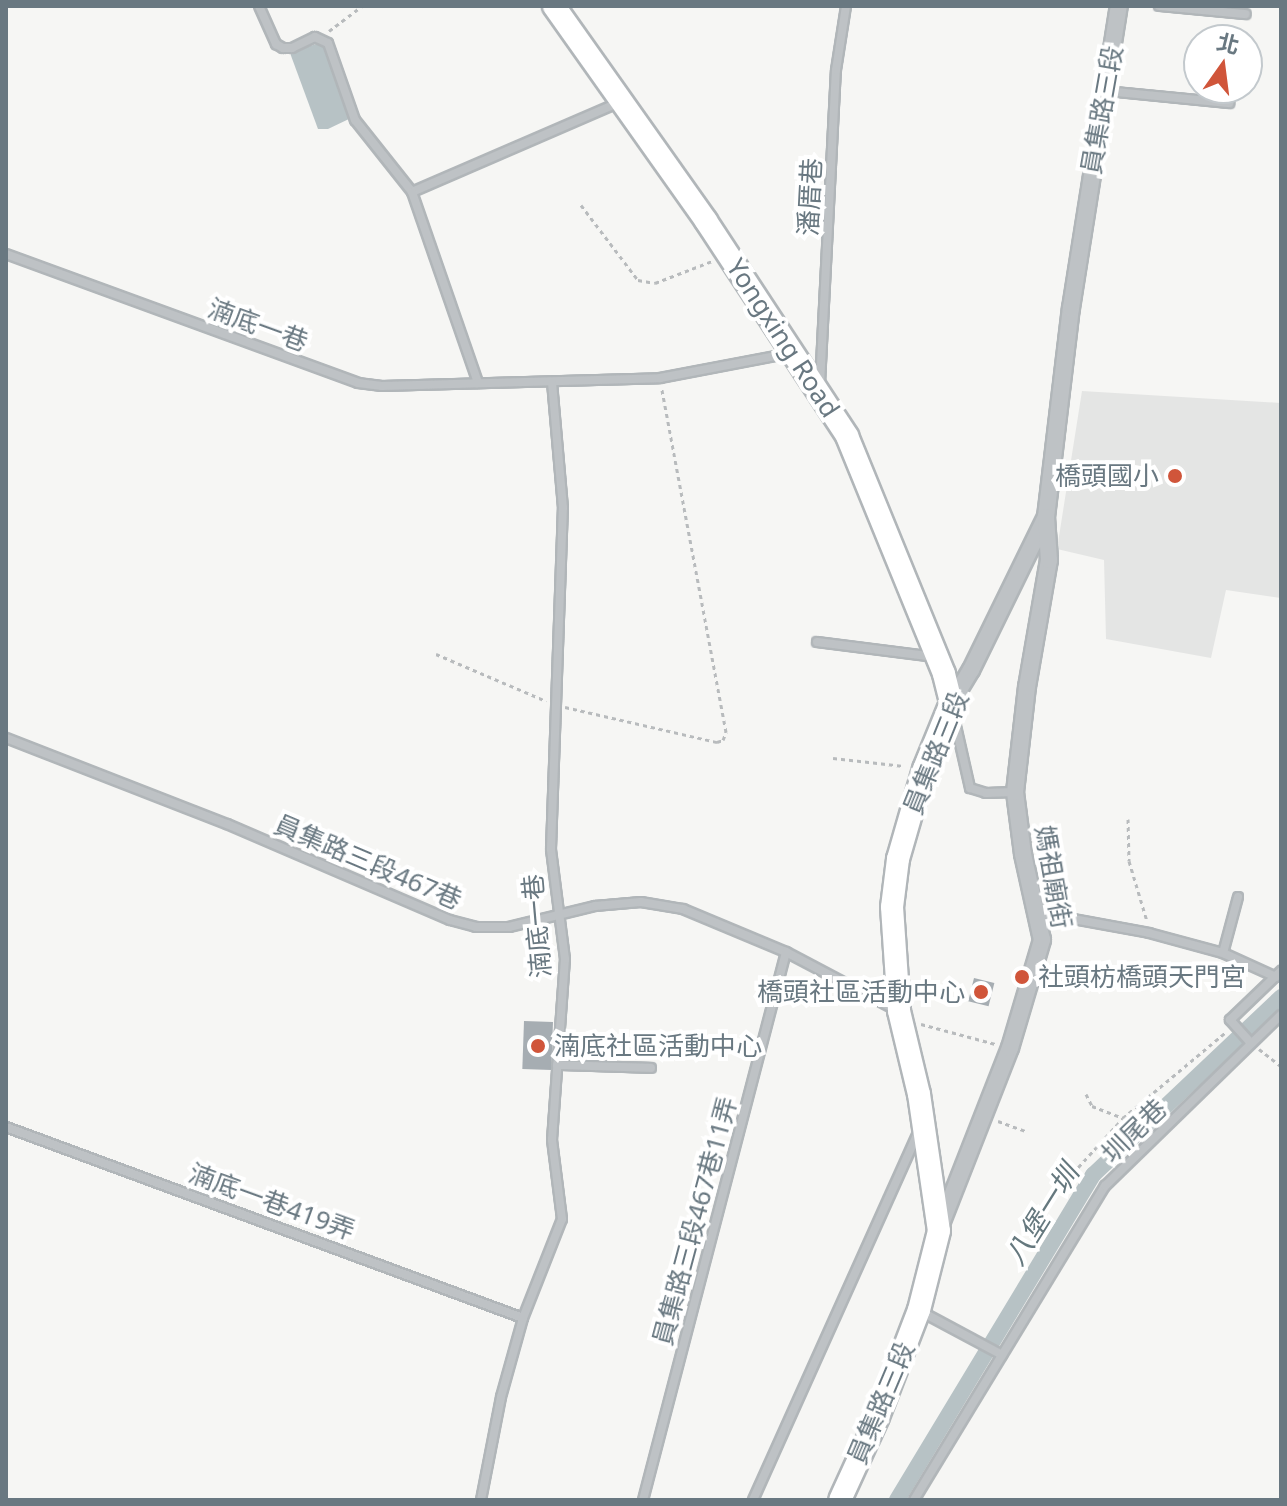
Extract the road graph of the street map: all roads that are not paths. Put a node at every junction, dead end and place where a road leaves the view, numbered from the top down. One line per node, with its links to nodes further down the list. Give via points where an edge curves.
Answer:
1 (259, 6): 10 (lane, via 276,44 292,48 320,38 328,43 355,120)
2 (554, 6): 9 (street, Yongxing Road)
3 (846, 6): 15 (lane, 潘厝巷, via 836,70)
4 (1119, 6): 7 (street, 員集路三段)
5 (1159, 6): 6 (lane)
6 (1246, 14)
7 (1104, 91): 8 (lane); 16 (street, 員集路三段)
8 (1183, 99)
9 (620, 102): 10 (lane); 12 (street, Yongxing Road)
10 (412, 192): 13 (lane)
11 (6, 254): 13 (lane, 湳底一巷, via 358,383)
12 (795, 352): 14 (lane, 湳底一巷, via 660,378); 15 (street, Yongxing Road)
13 (478, 383): 14 (lane, 湳底一巷)
14 (552, 383): 24 (lane, 湳底一巷, via 563,508 551,849)
15 (819, 391): 18 (street, Yongxing Road, via 847,436)
16 (1046, 517): 19 (street, 員集路三段); 21 (street, 媽祖廟街, via 1049,560)
17 (817, 642): 18 (lane)
18 (937, 658): 19 (street, Yongxing Road)
19 (951, 703): 21 (lane, via 970,788); 28 (street, 員集路三段, via 924,769 898,859 892,907)
20 (6, 738): 24 (lane, 員集路三段467巷, via 227,824 450,920 509,927)
21 (1015, 792): 23 (street, 媽祖廟街)
22 (1238, 897): 26 (lane)
23 (1035, 912): 26 (lane); 35 (street, 媽祖廟街, via 1042,940 1010,1048)
24 (556, 916): 25 (lane, 員集路三段467巷, via 641,902 683,909); 31 (lane, 湳底一巷, via 565,959)
25 (786, 952): 28 (lane, 員集路三段467巷); 40 (lane, 員集路三段467巷11弄)
26 (1223, 953): 27 (lane)
27 (1278, 974): 30 (lane, via 1230,1020)
28 (899, 1011): 33 (street, 員集路三段)
29 (1281, 1015): 30 (lane, 圳尾巷)
30 (1250, 1042): 38 (lane, 圳尾巷, via 1105,1186)
31 (557, 1065): 32 (lane); 37 (lane, 湳底一巷, via 552,1140 562,1219)
32 (651, 1068)
33 (923, 1119): 35 (street, 員集路三段); 41 (lane)
34 (6, 1127): 37 (lane, 湳底一巷419弄)
35 (939, 1231): 36 (street, 員集路三段)
36 (919, 1310): 38 (lane); 42 (street, 員集路三段)
37 (523, 1318): 39 (lane, 湳底一巷)
38 (1002, 1355): 43 (lane, 圳尾巷)
39 (481, 1500)
40 (643, 1500)
41 (753, 1500)
42 (840, 1500)
43 (914, 1500)

